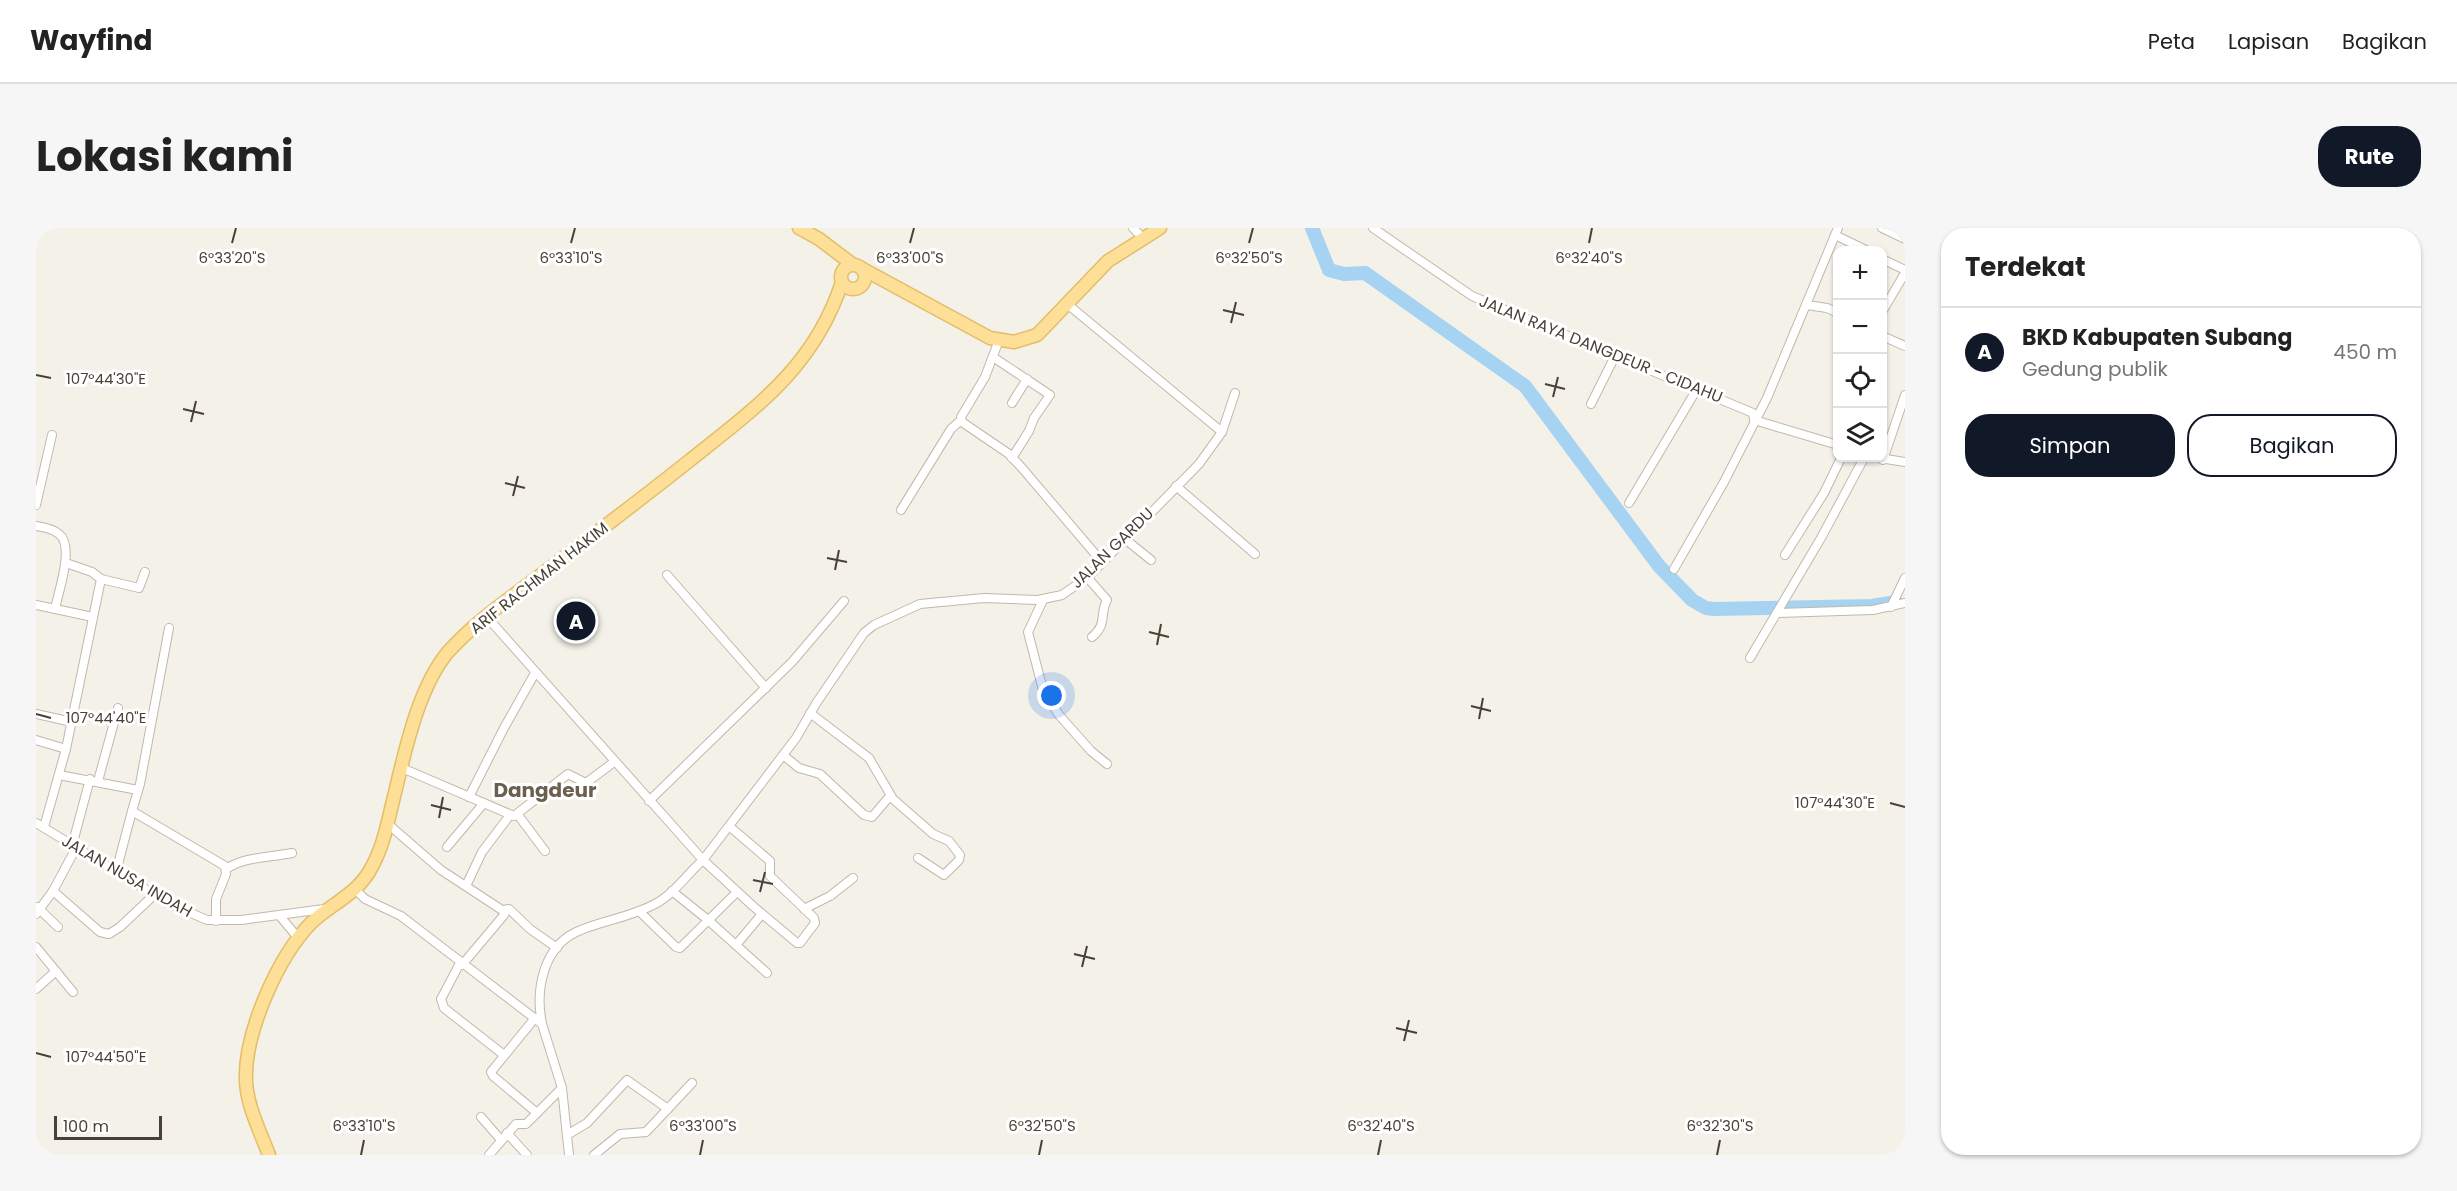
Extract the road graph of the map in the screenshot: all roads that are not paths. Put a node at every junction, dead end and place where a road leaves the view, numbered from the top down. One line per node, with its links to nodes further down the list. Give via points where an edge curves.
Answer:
1 (799, 228): 10 (main road)
2 (1132, 228): 7 (street)
3 (1160, 228): 7 (main road)
4 (1373, 228): 22 (street, JALAN RAYA DANGDEUR - CIDAHU, via 1472,296)
5 (1881, 228): 8 (street)
6 (1837, 231): 9 (street); 17 (street)
7 (1143, 238): 15 (main road, via 1108,261)
8 (1905, 239)
9 (1860, 246)
10 (831, 248): 12 (main road); 14 (main road)
11 (1887, 262): 13 (street)
12 (860, 270): 14 (main road, via 845,267); 14 (main road, via 860,286); 20 (main road)
13 (1905, 272): 16 (street)
14 (845, 282): 65 (main road, ARIF RACHMAN HAKIM, via 808,351 752,413)
15 (1066, 303): 20 (main road, via 1037,335 1014,342); 32 (street)
16 (1887, 303)
17 (1807, 305): 18 (street); 31 (street)
18 (1833, 311)
19 (1887, 338): 21 (street)
20 (999, 340): 23 (street)
21 (1905, 346)
22 (1615, 356): 25 (street, JALAN RAYA DANGDEUR - CIDAHU); 29 (street)
23 (993, 357): 24 (street); 30 (street)
24 (1027, 379): 28 (street); 36 (street, via 1050,397)
25 (1696, 389): 31 (street, JALAN RAYA DANGDEUR - CIDAHU, via 1753,413); 42 (street)
26 (1235, 393): 32 (street, JALAN GARDU)
27 (1905, 395): 34 (street)
28 (1012, 403)
29 (1591, 404)
30 (961, 420): 36 (street); 44 (street, via 951,429)
31 (1754, 420): 35 (street, JALAN RAYA DANGDEUR - CIDAHU); 52 (street, via 1724,482)
32 (1222, 432): 41 (street, JALAN GARDU, via 1199,465)
33 (52, 435): 43 (street)
34 (1887, 441)
35 (1833, 444)
36 (1012, 458): 50 (street)
37 (1887, 460): 40 (street)
38 (1839, 462): 48 (street)
39 (1862, 462): 64 (street)
40 (1905, 462)
41 (1176, 486): 46 (street, JALAN GARDU); 47 (street)
42 (1629, 503)
43 (36, 505)
44 (901, 510)
45 (36, 526): 51 (street, via 61,535)
46 (1125, 539): 49 (street); 50 (street, JALAN GARDU)
47 (1255, 554)
48 (1785, 555)
49 (1151, 560)
50 (1102, 562): 55 (street, JALAN GARDU)
51 (66, 563): 57 (street); 63 (street)
52 (1674, 568)
53 (145, 572): 57 (street, via 139,588)
54 (667, 574): 71 (street)
55 (1087, 577): 58 (street, JALAN GARDU, via 1062,595); 68 (street, via 1107,600 1102,609 1103,622)
56 (1905, 578): 61 (street)
57 (101, 579): 66 (street)
58 (1043, 600): 73 (street, JALAN GARDU, via 984,598 913,607 868,629); 80 (street, via 1028,632 1043,690 1059,715)
59 (844, 601): 71 (street)
60 (1905, 603): 61 (street)
61 (1892, 604): 64 (street, via 1873,610)
62 (36, 605): 63 (street)
63 (55, 609): 66 (street)
64 (1777, 612): 69 (street)
65 (486, 616): 70 (street); 81 (main road, ARIF RACHMAN HAKIM, via 449,651 433,673)
66 (93, 617): 75 (street)
67 (169, 628): 84 (street)
68 (1092, 637)
69 (1750, 658)
70 (535, 673): 79 (street); 86 (street)
71 (766, 688): 87 (street)
72 (118, 708): 83 (street)
73 (810, 713): 78 (street, JALAN GARDU); 85 (street, via 869,758)
74 (36, 714): 75 (street)
75 (72, 722): 77 (street)
76 (36, 740): 77 (street)
77 (66, 749): 82 (street)
78 (783, 755): 85 (street, via 799,768 820,774 864,815 872,817); 93 (street, JALAN GARDU)
79 (614, 762): 87 (street); 90 (street, via 586,783 568,774)
80 (1107, 764)
81 (402, 768): 86 (street); 92 (main road, ARIF RACHMAN HAKIM)
82 (59, 775): 83 (street); 94 (street)
83 (94, 780): 84 (street); 95 (street)
84 (138, 790): 89 (street)
85 (890, 796): 100 (street, via 933,834 951,842 960,855 944,875)
86 (469, 797): 88 (street)
87 (649, 801): 99 (street)
88 (483, 803): 90 (street); 96 (street)
89 (132, 811): 101 (street); 102 (street)
90 (514, 815): 97 (street); 104 (street, via 482,852)
91 (36, 823): 94 (street, JALAN NUSA INDAH)
92 (388, 824): 104 (street, via 437,868); 105 (main road, ARIF RACHMAN HAKIM, via 379,854)
93 (729, 826): 99 (street, JALAN GARDU); 111 (street, via 770,861 770,876)
94 (44, 827): 95 (street, JALAN NUSA INDAH)
95 (74, 847): 102 (street, JALAN NUSA INDAH); 106 (street)
96 (447, 848)
97 (545, 851)
98 (292, 854): 101 (street, via 240,860)
99 (699, 857): 107 (street, JALAN GARDU); 108 (street)
100 (918, 858)
101 (226, 868): 118 (street, via 216,899)
102 (116, 872): 109 (street, JALAN NUSA INDAH)
103 (853, 878): 111 (street)
104 (466, 886): 113 (street)
105 (355, 890): 110 (main road, ARIF RACHMAN HAKIM); 124 (street, via 400,916)
106 (53, 891): 109 (street, via 105,934 120,927); 112 (street)
107 (672, 891): 114 (street, JALAN GARDU, via 658,903); 117 (street)
108 (737, 892): 115 (street); 117 (street)
109 (154, 894): 118 (street, JALAN NUSA INDAH, via 186,913)
110 (329, 909): 116 (street, JALAN NUSA INDAH); 120 (main road, ARIF RACHMAN HAKIM)
111 (804, 909): 115 (street, via 815,922 798,943)
112 (37, 910): 119 (street)
113 (504, 910): 123 (street, via 509,909); 124 (street, via 504,915)
114 (639, 911): 117 (street, via 678,948); 123 (street, JALAN GARDU, via 579,930)
115 (762, 914): 121 (street)
116 (279, 915): 118 (street, JALAN NUSA INDAH); 120 (street)
117 (708, 920): 121 (street)
118 (216, 921)
119 (58, 927)
120 (299, 939): 139 (main road, ARIF RACHMAN HAKIM, via 281,965 256,1023 247,1062 248,1099)
121 (736, 945): 126 (street)
122 (36, 947): 125 (street)
123 (557, 948): 129 (street, via 543,973)
124 (461, 964): 129 (street); 130 (street, via 441,999 444,1008)
125 (56, 970): 127 (street); 128 (street)
126 (766, 973)
127 (36, 989)
128 (74, 992)
129 (539, 1020): 130 (street); 132 (street)
130 (504, 1055): 134 (street, via 492,1076)
131 (692, 1083): 133 (street)
132 (562, 1088): 134 (street); 137 (street)
133 (668, 1110): 137 (street, via 627,1080 587,1123); 143 (street, via 646,1132 620,1134)
134 (537, 1113): 136 (street, via 526,1124 516,1124)
135 (481, 1117): 138 (street)
136 (507, 1133): 138 (street); 141 (street)
137 (567, 1135): 142 (street)
138 (501, 1140): 140 (street)
139 (269, 1155)
140 (489, 1155)
141 (527, 1155)
142 (570, 1155)
143 (594, 1155)

